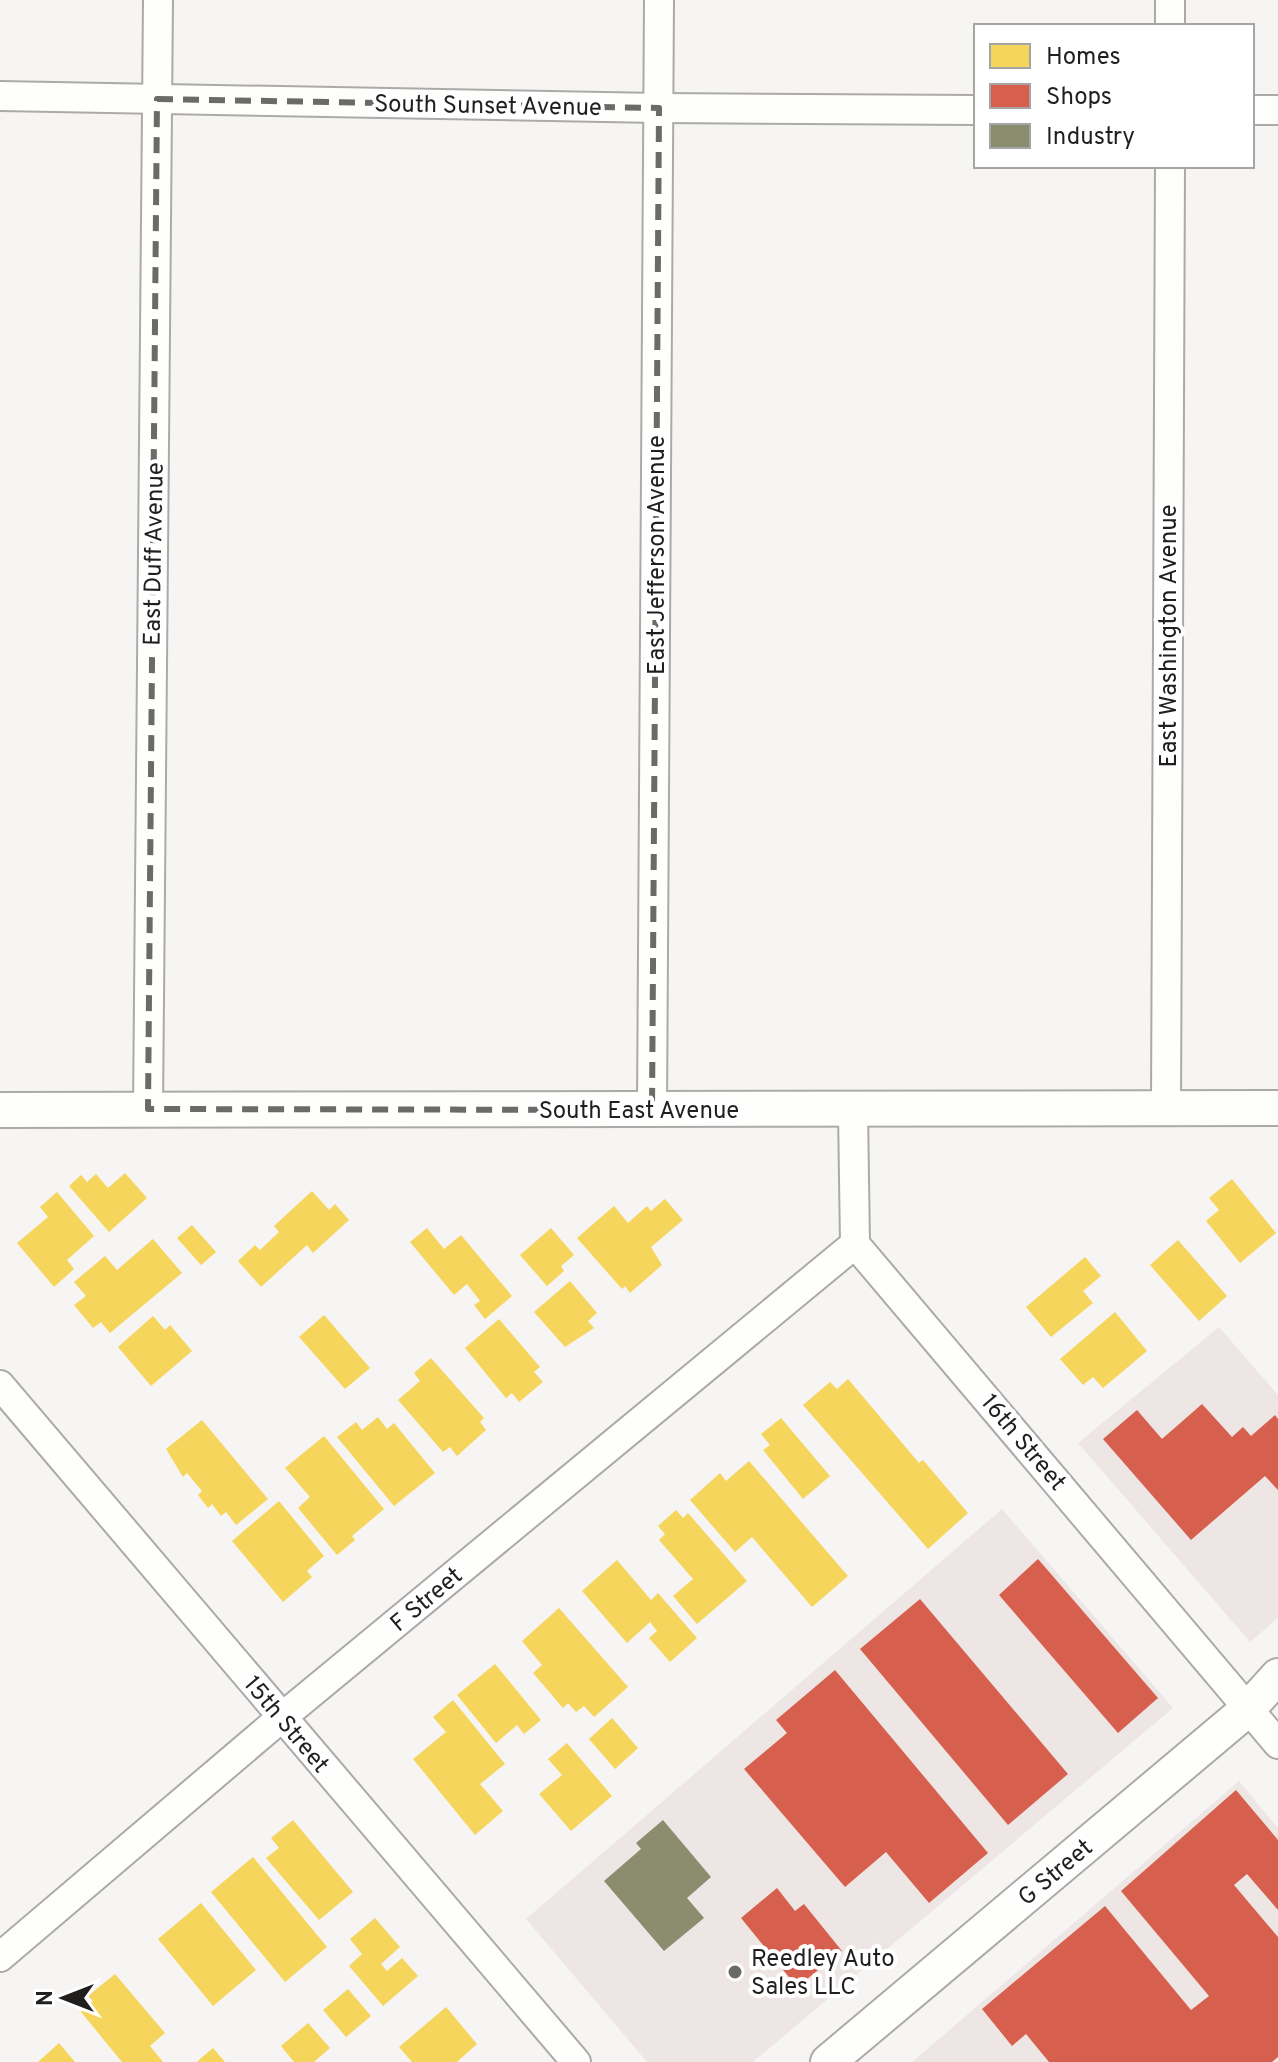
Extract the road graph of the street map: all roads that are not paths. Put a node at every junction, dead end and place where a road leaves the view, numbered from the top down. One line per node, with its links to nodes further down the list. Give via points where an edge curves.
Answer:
1 (158, 0): 6 (street, East Duff Avenue)
2 (659, 0): 7 (street, East Jefferson Avenue)
3 (1170, 0): 4 (street)
4 (1170, 24)
5 (0, 96): 6 (street, South Sunset Avenue)
6 (157, 99): 7 (street, South Sunset Avenue); 14 (street, East Duff Avenue)
7 (659, 108): 8 (street, South Sunset Avenue); 16 (street, East Jefferson Avenue)
8 (974, 110)
9 (1254, 110): 10 (street)
10 (1278, 110)
11 (1170, 168): 12 (street, East Washington Avenue)
12 (1166, 1107): 13 (street, South East Avenue); 17 (street, South East Avenue)
13 (1278, 1108)
14 (148, 1109): 15 (street, South East Avenue); 16 (street, South East Avenue)
15 (0, 1110)
16 (652, 1110): 17 (street, South East Avenue)
17 (853, 1111): 18 (street)
18 (855, 1244): 21 (street, 16th Street); 22 (street, F Street)
19 (0, 1385): 22 (street, 15th Street)
20 (1278, 1676): 21 (street, G Street)
21 (1248, 1709): 23 (street, 16th Street); 26 (street, G Street)
22 (281, 1718): 24 (street, F Street); 25 (street, 15th Street)
23 (1278, 1744)
24 (0, 1957)
25 (576, 2062)
26 (828, 2062)

